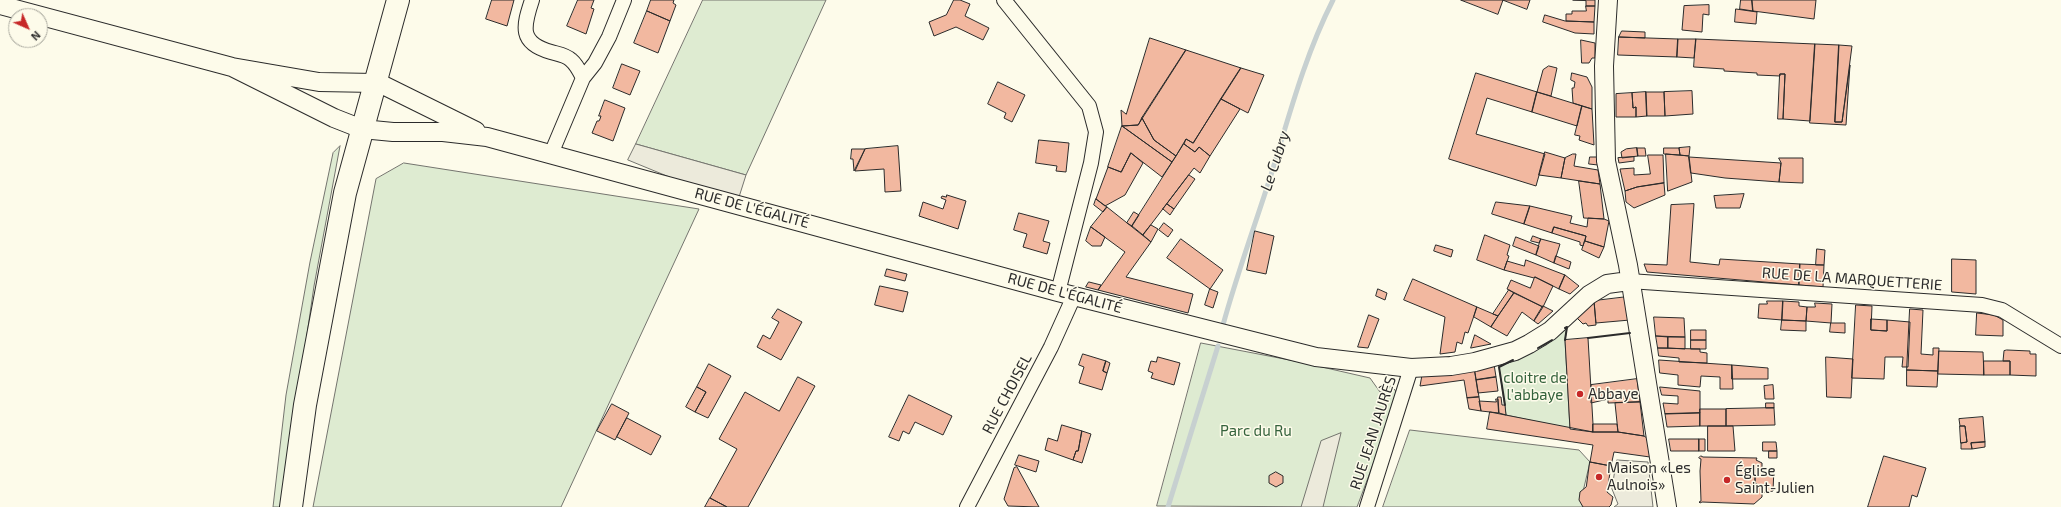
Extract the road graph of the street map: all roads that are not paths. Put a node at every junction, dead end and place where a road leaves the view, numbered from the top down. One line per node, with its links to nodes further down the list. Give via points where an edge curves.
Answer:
1 (398, 0): 9 (main road)
2 (532, 0): 8 (street, via 525,30 526,37 540,49 563,55 571,60)
3 (624, 0): 8 (street, via 609,37 595,63)
4 (1004, 0): 14 (street, RUE CHOISEL, via 1089,106 1096,132)
5 (1608, 0): 13 (street, via 1604,74 1606,161)
6 (0, 5): 7 (street)
7 (232, 67): 9 (street, via 319,82); 10 (street, RUE DE L'ÉGALITÉ, via 334,118)
8 (583, 78): 12 (street)
9 (375, 82): 10 (main road); 11 (street, RUE DE L'ÉGALITÉ)
10 (362, 129): 11 (street, RUE DE L'ÉGALITÉ, via 443,132); 17 (main road, via 345,193 324,301 305,405)
11 (487, 137): 12 (street, RUE DE L'ÉGALITÉ)
12 (551, 154): 14 (street, RUE DE L'ÉGALITÉ)
13 (1630, 281): 15 (street, RUE DE LA MARQUETTERIE, via 1982,305 2002,310); 16 (street, RUE DE L'ÉGALITÉ, via 1608,284 1589,295 1550,331 1515,351 1451,366); 20 (street)
14 (1066, 294): 16 (street, RUE DE L'ÉGALITÉ, via 1316,357); 18 (street, RUE CHOISEL, via 1051,347)
15 (2061, 346)
16 (1411, 368): 19 (street, RUE JEAN JAURÈS)
17 (291, 507)
18 (967, 507)
19 (1367, 507)
20 (1667, 507)

